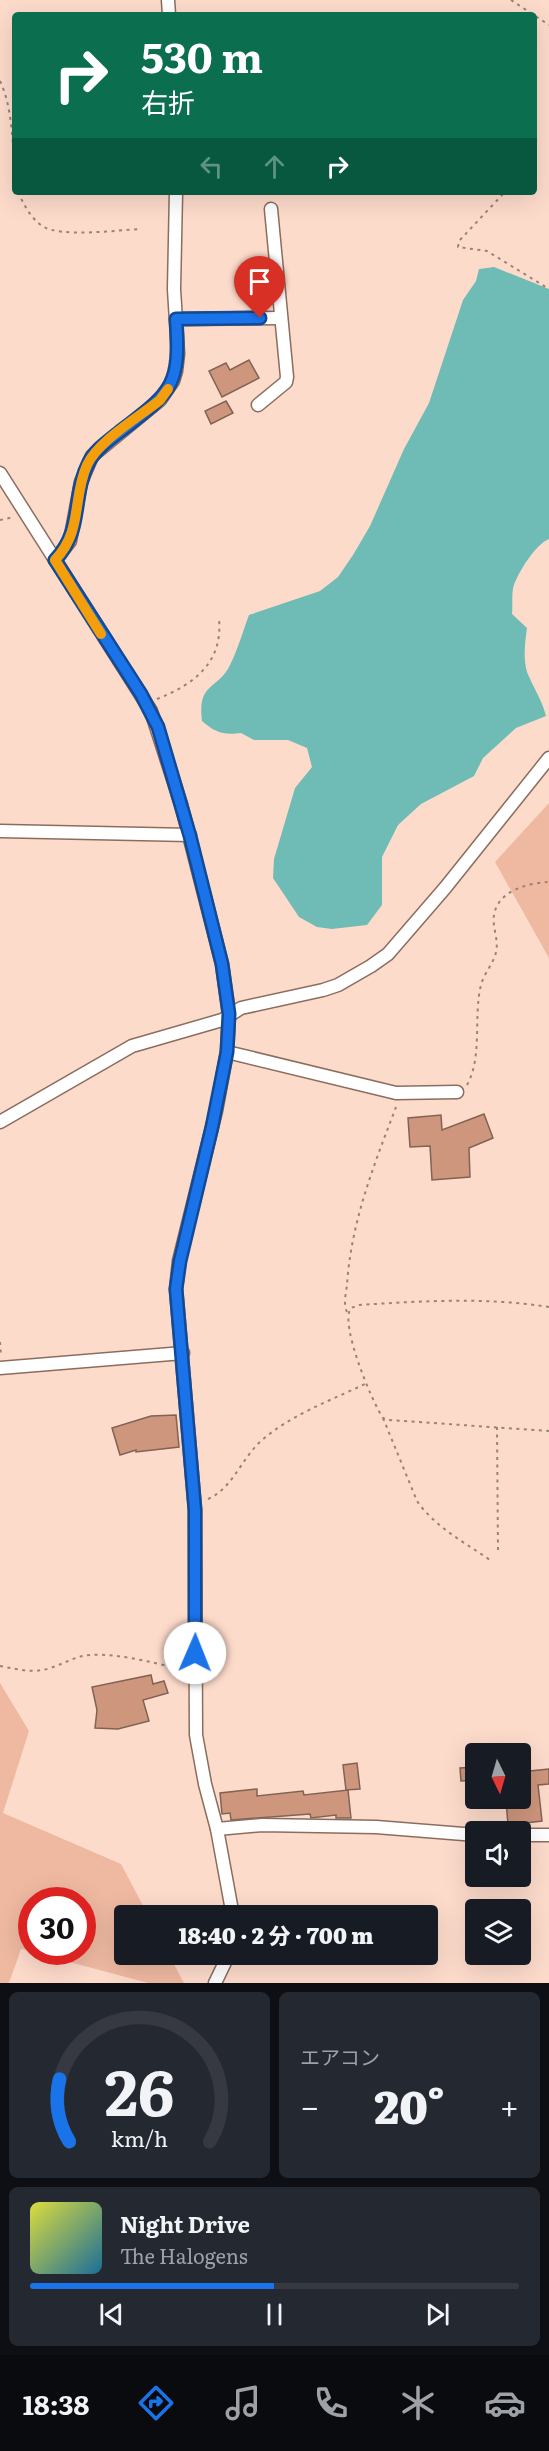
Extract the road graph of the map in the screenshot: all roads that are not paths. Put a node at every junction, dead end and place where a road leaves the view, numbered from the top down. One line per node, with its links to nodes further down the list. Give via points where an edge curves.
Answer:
1 (176, 195): 4 (street)
2 (271, 209): 3 (street)
3 (281, 318): 4 (street); 5 (street, via 286,382)
4 (176, 319): 7 (street, via 178,354 173,381 160,400 92,456 81,482 70,541)
5 (258, 405)
6 (0, 473): 7 (street)
7 (55, 560): 10 (street, via 158,727)
8 (549, 758): 11 (street, via 388,954 338,985)
9 (0, 831): 10 (street)
10 (190, 836): 11 (street, via 222,964)
11 (229, 1014): 12 (street); 14 (street, via 222,1020 132,1046)
12 (227, 1052): 13 (street, via 402,1093); 15 (street, via 178,1272 176,1289)
13 (457, 1092)
14 (0, 1122)
15 (183, 1353): 16 (street); 17 (street, via 194,1503 196,1735)
16 (0, 1368)
17 (217, 1829): 18 (street, via 262,1825 376,1827); 21 (street)
18 (465, 1834)
19 (531, 1835): 20 (street)
20 (549, 1835)
21 (230, 1905)
22 (224, 1965): 23 (street)
23 (215, 1983)

